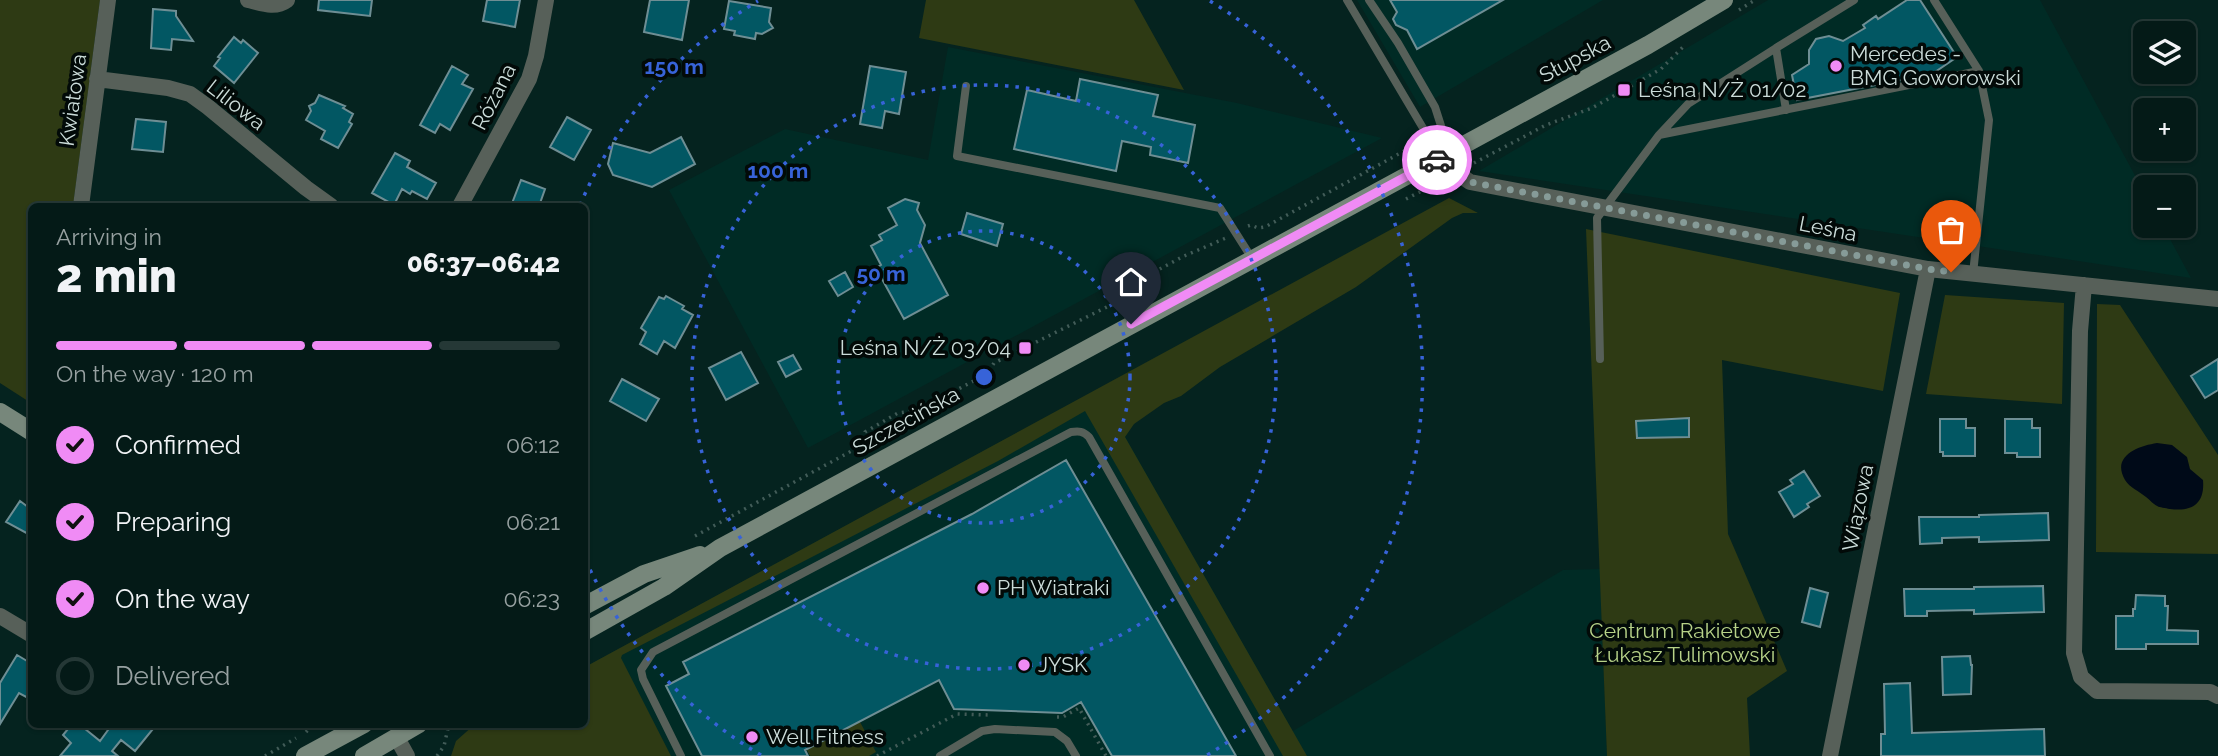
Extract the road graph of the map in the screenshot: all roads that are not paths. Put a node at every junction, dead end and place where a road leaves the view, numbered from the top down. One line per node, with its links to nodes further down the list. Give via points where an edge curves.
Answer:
1 (108, 0): 12 (street, Kwiatowa)
2 (248, 0): 3 (street, via 275,5)
3 (287, 0)
4 (546, 0): 19 (street, Różana, via 529,79)
5 (1348, 0): 16 (lane, via 1429,138)
6 (1369, 0): 16 (lane, via 1435,107)
7 (1724, 0): 16 (main road, Słupska)
8 (1854, 0): 10 (lane)
9 (1934, 0): 11 (lane)
10 (1776, 48): 14 (lane); 15 (lane, via 1688,104)
11 (1979, 71): 14 (lane); 23 (lane, via 1989,120)
12 (97, 79): 17 (street, Kwiatowa); 18 (street, Liliowa, via 190,94)
13 (966, 86): 21 (lane, via 957,156 1220,208)
14 (1786, 110): 15 (lane)
15 (1659, 135): 20 (lane)
16 (1446, 155): 20 (street, Leśna, via 1457,173 1470,182); 21 (main road, Szczecińska)
17 (80, 203)
18 (327, 203)
19 (462, 203)
20 (1604, 208): 22 (street, Leśna); 26 (lane, via 1597,218)
21 (1253, 260): 29 (main road, Szczecińska)
22 (1928, 269): 23 (street, Leśna); 45 (street, Wiązowa)
23 (1973, 274): 24 (street, Leśna)
24 (2084, 285): 25 (street, Leśna); 34 (street, via 2074,653 2081,677 2097,691 2210,692)
25 (2218, 299)
26 (1600, 359)
27 (0, 412): 28 (main road)
28 (28, 430)
29 (720, 548): 30 (main road, Szczecińska, via 644,574); 32 (main road, Szczecińska, via 664,587)
30 (588, 604)
31 (0, 616): 33 (street)
32 (588, 630)
33 (28, 633)
34 (2218, 696)
35 (357, 728): 39 (main road)
36 (365, 728): 38 (main road)
37 (394, 731): 38 (main road); 40 (street)
38 (374, 753)
39 (305, 756)
40 (407, 756)
41 (681, 756): 44 (lane, via 643,679 641,670 653,652 1077,431 1089,436)
42 (940, 756): 43 (lane, via 982,731 995,729 1055,732)
43 (1076, 756)
44 (1270, 756)
45 (1830, 756)

